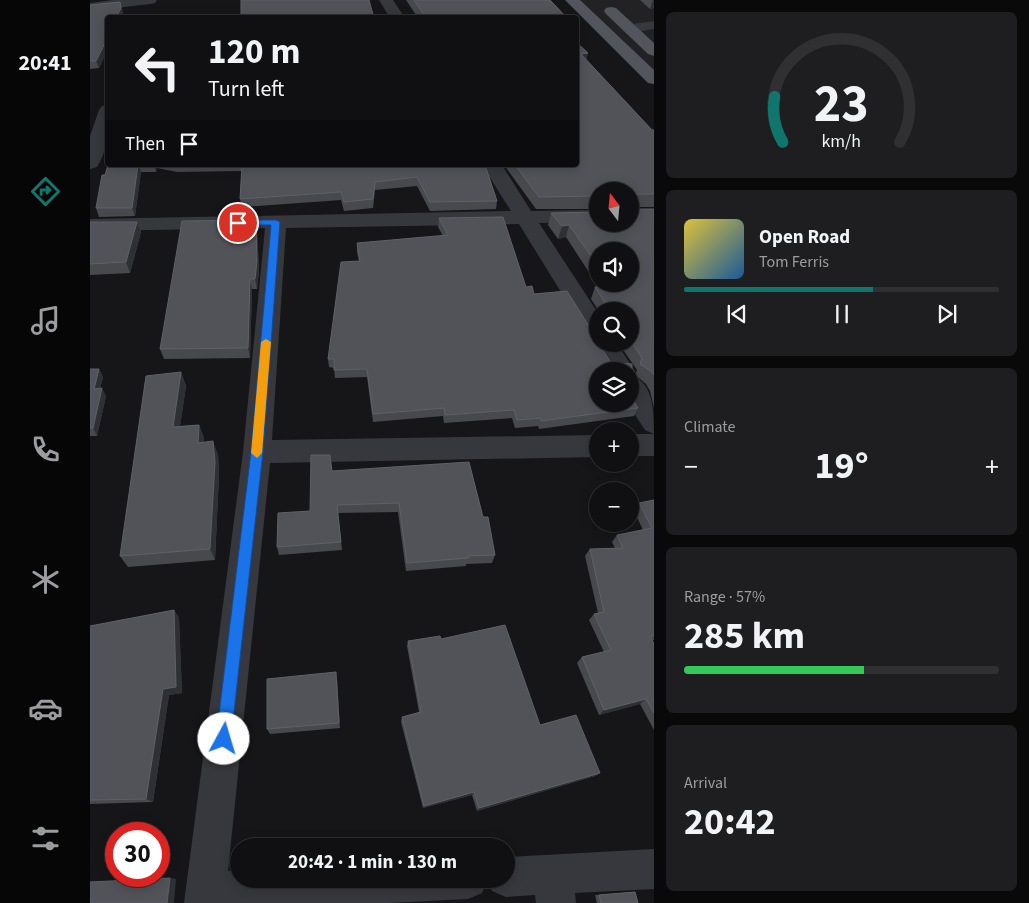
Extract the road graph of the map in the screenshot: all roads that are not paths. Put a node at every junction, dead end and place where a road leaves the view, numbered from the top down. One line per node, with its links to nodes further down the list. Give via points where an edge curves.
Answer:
1 (145, 0): 5 (street); 6 (street)
2 (386, 0): 7 (street)
3 (572, 0): 11 (main road)
4 (599, 0): 9 (main road)
5 (90, 7)
6 (137, 15)
7 (396, 15)
8 (654, 24): 9 (street)
9 (630, 28): 10 (main road)
10 (654, 51)
11 (654, 79)
12 (105, 119): 13 (street)
13 (90, 163)
14 (493, 167): 16 (street)
15 (589, 216): 16 (street)
16 (525, 218): 17 (street); 19 (street)
17 (276, 222): 18 (street); 25 (street)
18 (90, 225)
19 (589, 319)
20 (639, 399): 21 (street)
21 (654, 423)
22 (654, 445): 24 (street)
23 (589, 446): 25 (street)
24 (639, 446)
25 (257, 452): 30 (street)
26 (654, 869): 29 (street)
27 (515, 879): 29 (street)
28 (343, 888): 30 (street)
29 (554, 889)
30 (205, 898)

